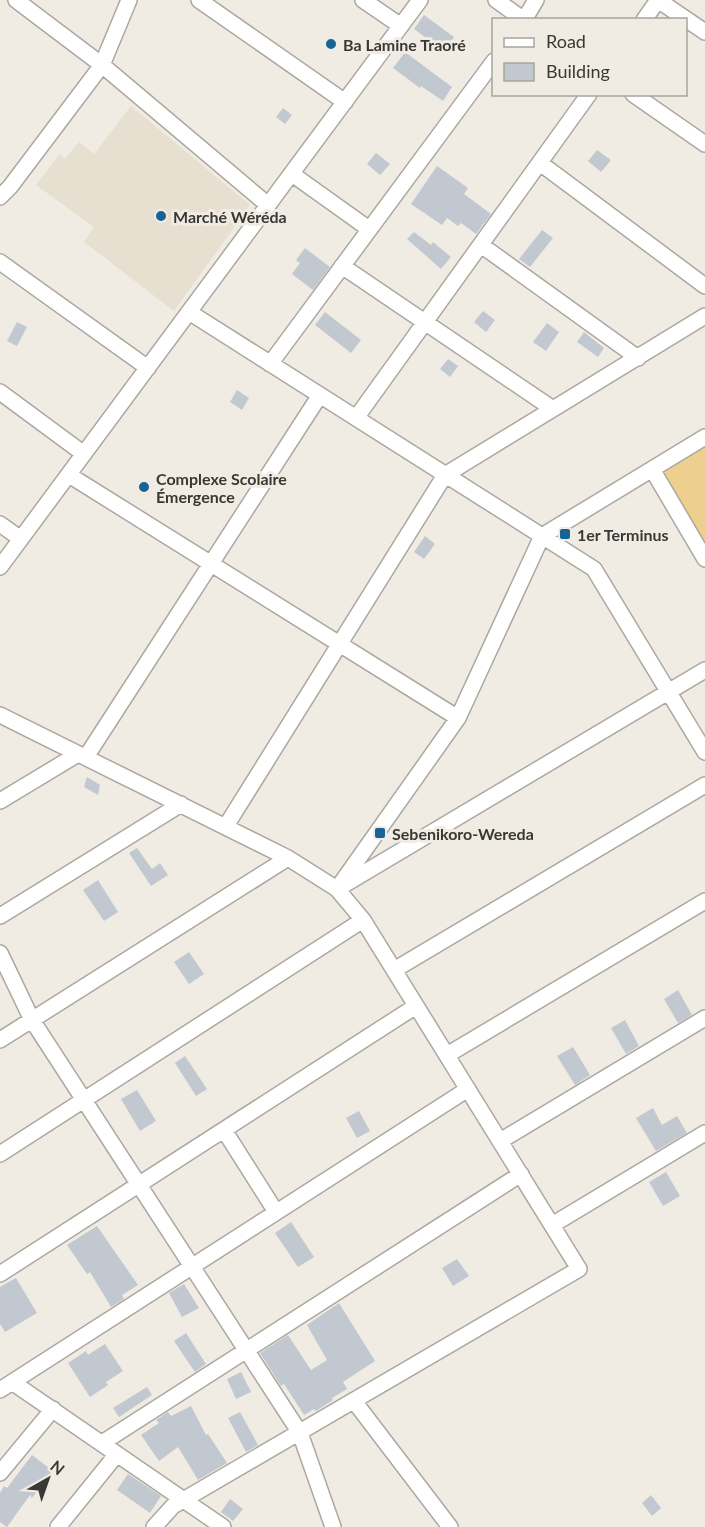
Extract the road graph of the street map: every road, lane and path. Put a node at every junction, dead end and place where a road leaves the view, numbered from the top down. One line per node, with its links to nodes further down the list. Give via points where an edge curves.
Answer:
1 (16, 0): 17 (street)
2 (129, 0): 17 (street)
3 (199, 0): 20 (street)
4 (363, 0): 14 (street)
5 (420, 0): 14 (street)
6 (496, 0): 9 (street)
7 (536, 0): 10 (street)
8 (658, 0): 11 (street); 12 (street)
9 (523, 18)
10 (525, 18)
11 (645, 18)
12 (684, 18)
13 (687, 20): 15 (street)
14 (401, 26): 20 (street)
15 (705, 32)
16 (492, 64): 26 (street)
17 (102, 65): 24 (street); 25 (street)
18 (588, 96): 22 (street)
19 (636, 96): 21 (street)
20 (345, 102): 23 (street)
21 (705, 144)
22 (540, 163): 27 (street); 30 (street)
23 (292, 174): 25 (street); 26 (street)
24 (0, 197)
25 (268, 205): 31 (street)
26 (369, 230): 29 (street)
27 (481, 245): 33 (street); 34 (street)
28 (0, 262): 36 (street)
29 (342, 266): 33 (street); 35 (street)
30 (705, 286)
31 (189, 312): 35 (street); 36 (street)
32 (705, 316): 34 (street)
33 (425, 322): 39 (street); 40 (street)
34 (638, 358): 39 (street)
35 (270, 364): 38 (street)
36 (148, 368): 42 (street)
37 (0, 392): 42 (street)
38 (320, 395): 40 (street); 50 (street)
39 (553, 409): 45 (street)
40 (356, 418): 45 (street)
41 (705, 437): 43 (street)
42 (84, 454): 44 (street)
43 (652, 469): 47 (street); 49 (street)
44 (69, 475): 48 (street); 50 (street)
45 (446, 475): 47 (street); 52 (street)
46 (0, 524): 48 (street)
47 (542, 536): 54 (street, via 594,569); 56 (street)
48 (21, 539): 51 (street)
49 (705, 559)
50 (211, 564): 52 (street); 58 (street)
51 (0, 567)
52 (339, 644): 56 (street); 62 (street)
53 (705, 670): 54 (street)
54 (668, 692): 57 (street); 64 (street)
55 (0, 716): 58 (street)
56 (458, 718): 64 (street)
57 (705, 752)
58 (82, 755): 60 (street); 61 (street)
59 (705, 784): 69 (street)
60 (0, 801)
61 (181, 804): 62 (street); 66 (street)
62 (226, 826): 63 (street)
63 (288, 858): 64 (street); 72 (street)
64 (337, 889): 67 (street)
65 (705, 901): 74 (street)
66 (0, 916)
67 (363, 920): 69 (street); 76 (street)
68 (0, 953): 72 (street)
69 (394, 970): 70 (street)
70 (416, 1006): 74 (street); 77 (street)
71 (705, 1017): 79 (street)
72 (32, 1020): 73 (street); 76 (street)
73 (0, 1040)
74 (447, 1055): 75 (street)
75 (468, 1089): 79 (street); 83 (street)
76 (84, 1100): 80 (street); 82 (street)
77 (224, 1130): 82 (street); 83 (street)
78 (705, 1133): 84 (street)
79 (500, 1141): 81 (street)
80 (0, 1154)
81 (520, 1174): 84 (street); 87 (street)
82 (139, 1185): 85 (street); 86 (street)
83 (276, 1212): 85 (street)
84 (552, 1225): 89 (street, via 579,1269)
85 (192, 1266): 87 (street); 88 (street)
86 (0, 1274)
87 (246, 1350): 91 (street); 92 (street)
88 (6, 1386): 90 (street)
89 (354, 1401): 91 (street); 100 (street)
90 (53, 1409): 92 (street); 94 (street)
91 (300, 1433): 95 (street); 99 (street)
92 (102, 1443): 93 (street)
93 (117, 1454): 95 (street); 96 (street)
94 (0, 1473)
95 (183, 1500): 97 (street); 98 (street)
96 (58, 1527)
97 (154, 1527)
98 (223, 1527)
99 (333, 1527)
100 (450, 1527)

